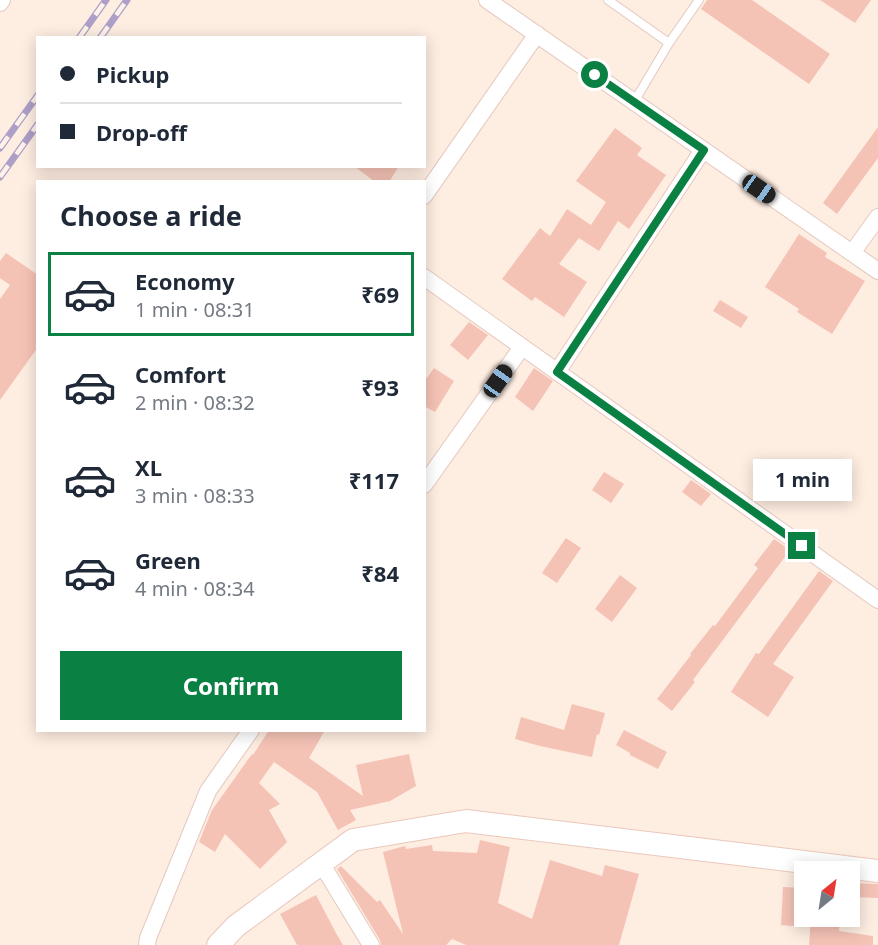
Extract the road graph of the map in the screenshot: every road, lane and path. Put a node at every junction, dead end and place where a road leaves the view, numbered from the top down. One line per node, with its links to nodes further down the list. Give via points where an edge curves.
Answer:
1 (487, 0): 4 (street)
2 (608, 0): 5 (lane)
3 (699, 0): 5 (lane)
4 (537, 34): 6 (street); 8 (street)
5 (669, 43): 6 (lane)
6 (634, 102): 7 (street)
7 (704, 150): 10 (street); 14 (street)
8 (426, 193)
9 (878, 217): 10 (street)
10 (852, 253): 11 (street)
11 (878, 271)
12 (426, 278): 13 (street)
13 (522, 347): 14 (street); 15 (street)
14 (557, 372): 16 (street)
15 (426, 482)
16 (878, 600)
17 (250, 732): 20 (street, via 208,791)
18 (321, 863): 19 (street, via 353,840 465,821); 21 (street, via 236,926); 22 (street)
19 (878, 871)
20 (147, 945)
21 (218, 945)
22 (371, 945)

